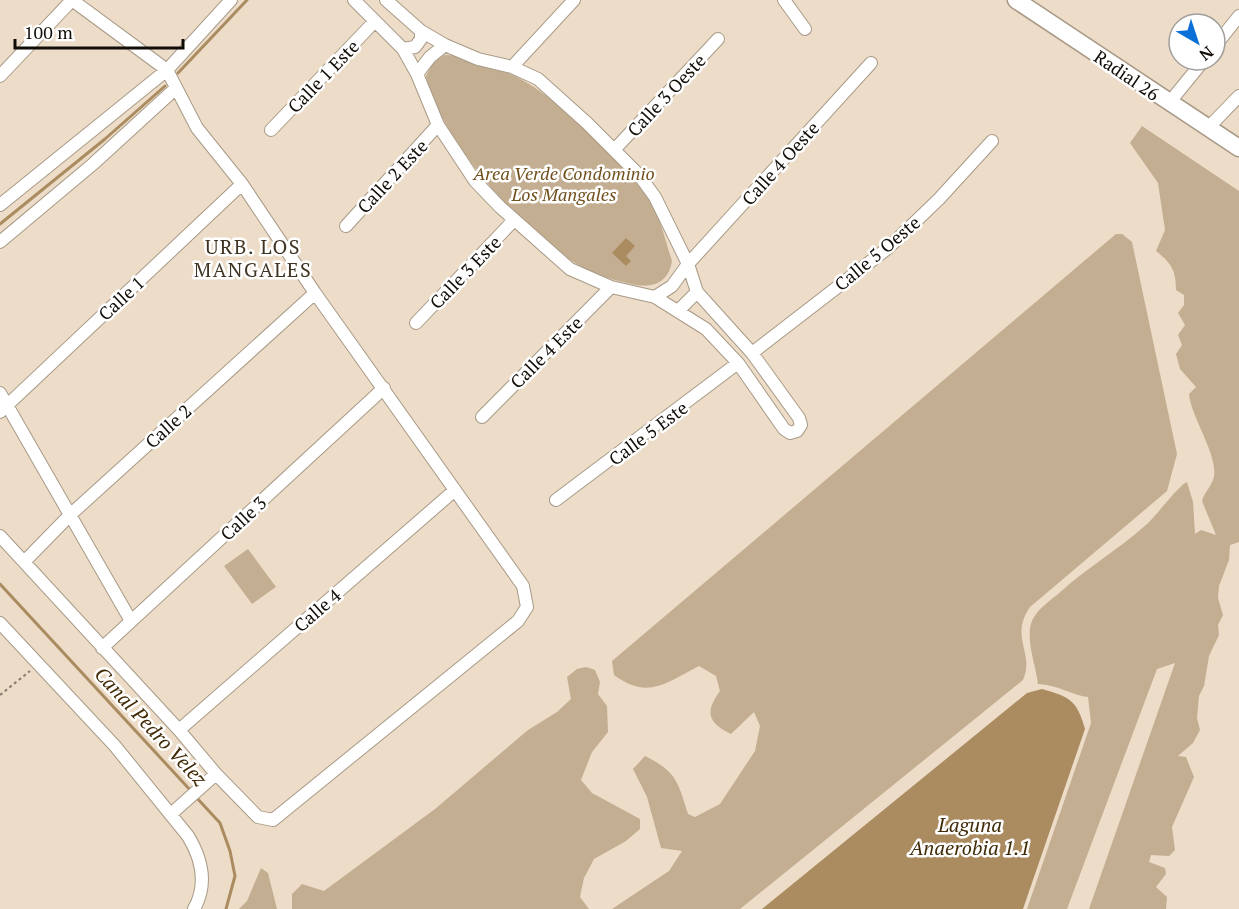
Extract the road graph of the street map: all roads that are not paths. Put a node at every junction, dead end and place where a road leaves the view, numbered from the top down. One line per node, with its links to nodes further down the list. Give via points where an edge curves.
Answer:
1 (72, 0): 18 (street); 21 (street)
2 (231, 0): 18 (street)
3 (354, 0): 9 (street)
4 (574, 0): 17 (street)
5 (784, 0): 10 (street)
6 (1016, 0): 24 (main road, Radial 26)
7 (389, 1): 12 (street)
8 (1239, 16): 11 (street)
9 (375, 21): 15 (street); 27 (street, Calle 1 Este)
10 (805, 29)
11 (1227, 31)
12 (422, 32): 14 (street); 15 (street, via 415,47)
13 (718, 39): 30 (street, Calle 3 Oeste)
14 (445, 45): 17 (street, via 478,59); 20 (street)
15 (403, 49): 20 (street)
16 (871, 63): 36 (street, Calle 4 Oeste)
17 (512, 67): 30 (street, via 555,92)
18 (167, 70): 22 (street); 32 (street)
19 (1194, 72): 24 (street)
20 (417, 74): 25 (street)
21 (0, 76)
22 (176, 88): 31 (street, via 197,128); 35 (street)
23 (1239, 96): 26 (street)
24 (1169, 103): 26 (main road, Radial 26)
25 (438, 125): 33 (street, via 475,181); 34 (street, Calle 2 Este)
26 (1208, 128): 29 (main road, Radial 26)
27 (271, 130)
28 (992, 141): 43 (street, Calle 5 Oeste, via 888,248)
29 (1239, 148)
30 (614, 150): 36 (street, via 655,197)
31 (242, 184): 39 (street); 47 (street, Calle 1)
32 (0, 205)
33 (514, 220): 37 (street, via 570,269); 42 (street, Calle 3 Este)
34 (346, 226)
35 (0, 242)
36 (688, 264): 38 (street); 40 (street, Calle 4 Oeste, via 672,286)
37 (611, 287): 40 (street); 48 (street, Calle 4 Este)
38 (697, 292): 41 (street); 43 (street)
39 (315, 293): 45 (street); 51 (street, Calle 2)
40 (655, 297): 41 (street)
41 (679, 310): 44 (street, via 706,328)
42 (417, 323)
43 (752, 353): 44 (street, via 799,418 801,426 797,431 790,434 784,429)
44 (738, 363): 50 (street, Calle 5 Este)
45 (384, 388): 49 (street); 54 (street, Calle 3)
46 (0, 393): 47 (street)
47 (3, 409): 51 (street)
48 (482, 417)
49 (455, 490): 57 (street, Calle 4); 58 (street, via 523,586 527,607 518,621 273,820 258,817)
50 (556, 500)
51 (70, 515): 53 (street, Calle 2); 54 (street)
52 (0, 536): 53 (street)
53 (24, 562): 56 (street)
54 (131, 621): 56 (street, Calle 3)
55 (0, 623): 59 (street)
56 (102, 648): 57 (street)
57 (179, 730): 58 (street)
58 (216, 774): 59 (street)
59 (176, 810): 60 (street, via 198,852 203,872)
60 (194, 909)

